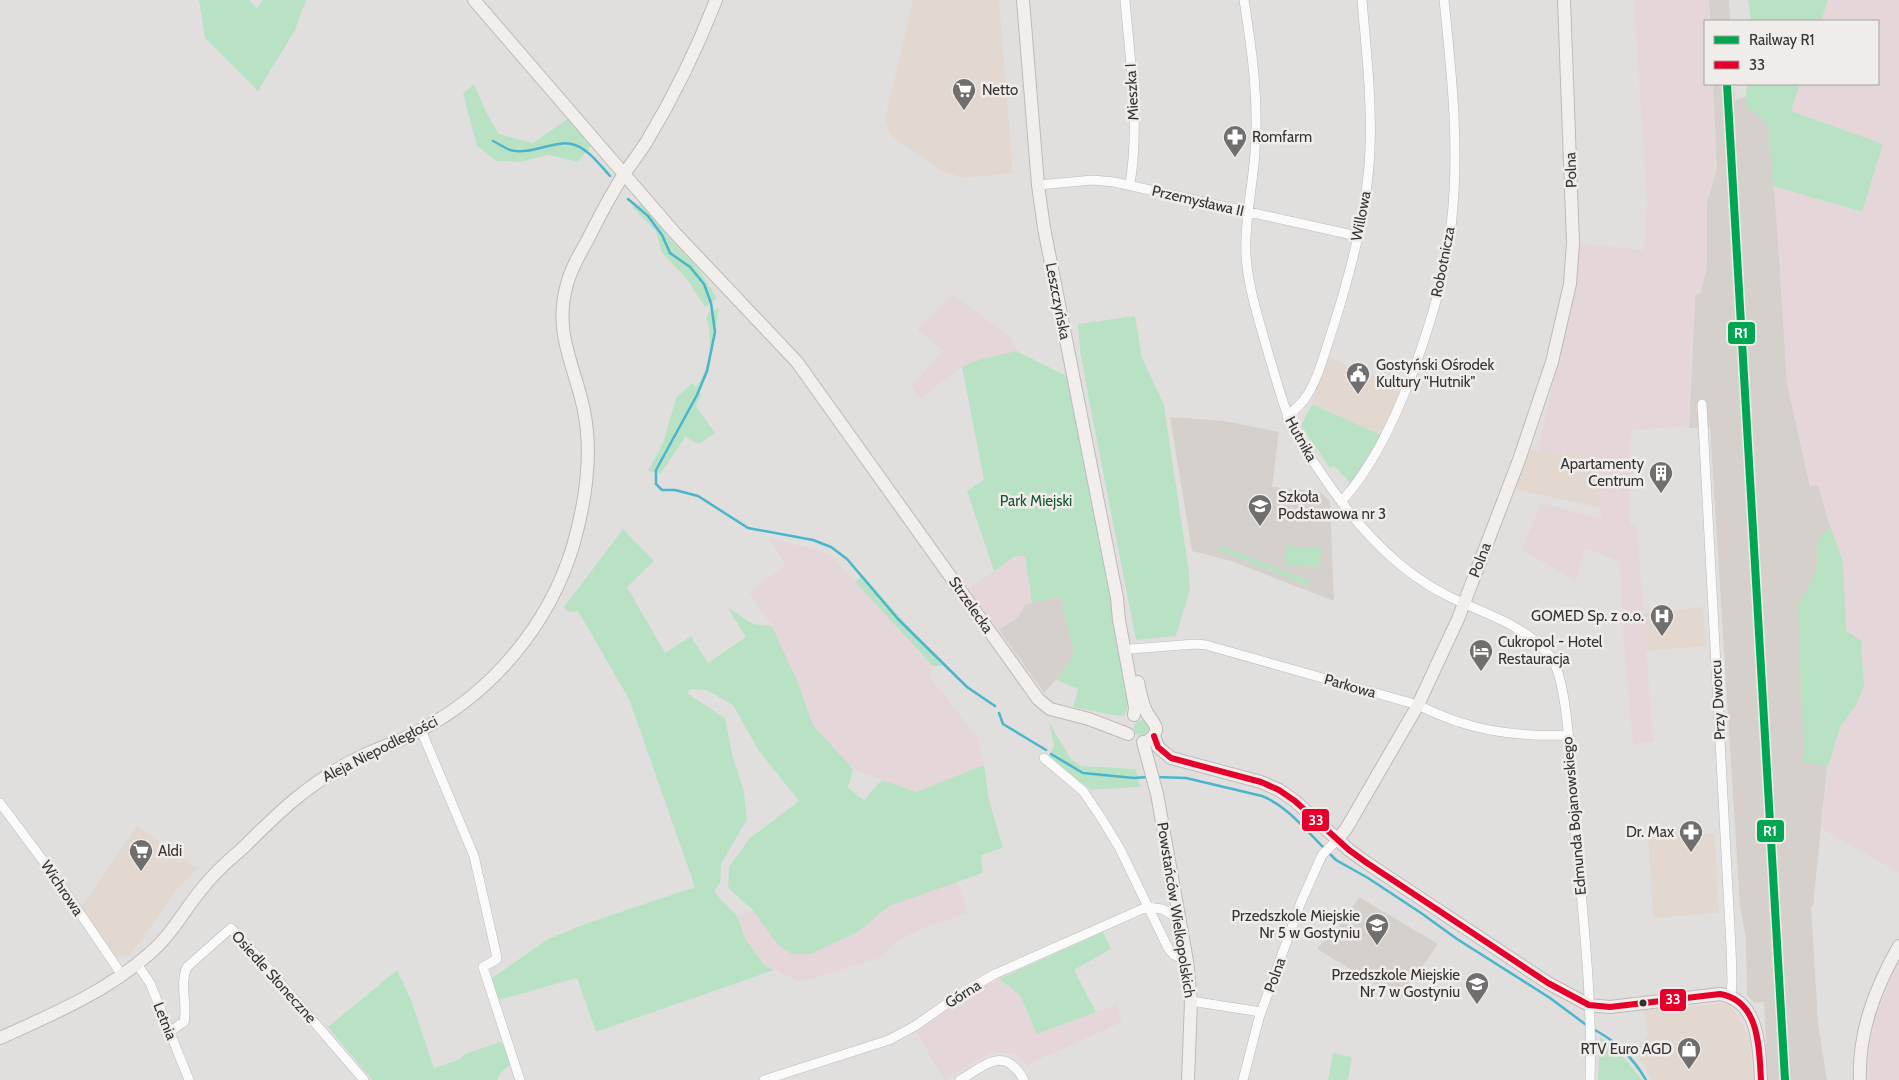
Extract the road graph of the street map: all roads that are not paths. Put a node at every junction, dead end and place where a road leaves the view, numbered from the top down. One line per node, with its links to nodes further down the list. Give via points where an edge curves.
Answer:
1 (474, 0): 9 (street, Strzelecka)
2 (716, 0): 9 (street, Aleja Niepodległości, via 678,87)
3 (1023, 0): 11 (street, Leszczyńska)
4 (1125, 0): 10 (street, Mieszka I, via 1134,106)
5 (1244, 0): 12 (street, Hutnika, via 1257,116)
6 (1362, 0): 13 (street, Willowa, via 1370,149)
7 (1444, 0): 16 (street, Robotnicza, via 1456,141 1451,228 1441,277 1428,332 1388,431 1359,482)
8 (1564, 0): 18 (street, Polna, via 1573,243 1570,284 1560,334 1541,399)
9 (624, 174): 22 (street, Strzelecka, via 797,362 1038,699 1050,709); 24 (street, Aleja Niepodległości, via 578,257 564,298 564,341 584,413 587,446 581,511 569,557 552,597 528,636 499,670 466,701)
10 (1130, 184): 11 (street, Przemysława II, via 1093,180); 12 (street, Przemysława II)
11 (1038, 185): 17 (street, Leszczyńska)
12 (1248, 212): 13 (street, Przemysława II); 15 (street, Hutnika, via 1246,255 1251,288)
13 (1357, 236): 15 (street, Willowa, via 1340,308 1320,368 1305,398)
14 (1702, 404): 41 (street, Przy Dworcu, via 1732,980)
15 (1287, 416): 16 (street, Hutnika)
16 (1340, 502): 18 (street, Hutnika, via 1368,534 1407,570 1433,588)
17 (1117, 598): 19 (street, Leszczyńska); 23 (street, Leszczyńska, via 1135,707)
18 (1464, 603): 20 (street, Polna); 26 (street, Edmunda Bojanowskiego, via 1520,631 1552,658 1563,691)
19 (1131, 649): 20 (street, Parkowa, via 1195,644 1212,646); 21 (street, Leszczyńska)
20 (1418, 705): 26 (street, Parkowa, via 1450,720 1488,730 1536,736); 32 (street, Polna, via 1346,830)
21 (1148, 715): 23 (street, via 1139,714); 27 (street, via 1156,731)
22 (1089, 718): 23 (street, Strzelecka, via 1116,722); 25 (street, Strzelecka)
23 (1132, 718): 25 (street, via 1127,727)
24 (421, 730): 39 (street, Aleja Niepodległości, via 349,762 293,800 208,881 168,934); 49 (street, via 467,837 480,878 497,959 483,966)
25 (1128, 734): 27 (street, via 1133,740)
26 (1567, 735): 43 (street, Edmunda Bojanowskiego)
27 (1148, 739): 29 (street); 30 (street, Powstańców Wielkopolskich)
28 (1044, 758): 34 (street, via 1083,791 1093,805 1120,849)
29 (1171, 758): 30 (street, via 1158,759); 32 (street, via 1280,790)
30 (1151, 769): 33 (street, Powstańców Wielkopolskich)
31 (0, 803): 40 (street, Wichrowa)
32 (1335, 842): 43 (street, via 1548,983); 44 (street, Polna, via 1322,855 1301,902)
33 (1177, 898): 35 (street); 36 (street, Powstańców Wielkopolskich)
34 (1147, 907): 35 (street); 38 (street, via 1168,948); 50 (street, Górna, via 995,974 890,1040)
35 (1162, 909): 36 (street)
36 (1180, 919): 38 (street, Powstańców Wielkopolskich)
37 (1899, 946): 57 (street, via 1873,997 1862,1041)
38 (1187, 961): 42 (street, Powstańców Wielkopolskich)
39 (137, 964): 40 (street, Aleja Niepodległości); 45 (street, Letnia, via 150,983)
40 (122, 975): 46 (street, Aleja Niepodległości, via 57,1012)
41 (1730, 996): 43 (street, via 1707,994 1610,1007); 56 (street, via 1740,1001 1756,1029)
42 (1191, 1001): 44 (street); 53 (street, Powstańców Wielkopolskich)
43 (1589, 1006): 55 (street, Edmunda Bojanowskiego)
44 (1261, 1012): 54 (street, Polna)
45 (170, 1032): 47 (street, Letnia); 48 (street, Osiedle Słoneczne, via 184,1022 184,974 187,968 231,928)
46 (0, 1038)
47 (189, 1080)
48 (364, 1080)
49 (520, 1080)
50 (764, 1080)
51 (960, 1080): 52 (street, via 993,1060 1001,1059 1013,1065)
52 (1024, 1080)
53 (1188, 1080)
54 (1243, 1080)
55 (1590, 1080)
56 (1760, 1080)
57 (1860, 1080)

